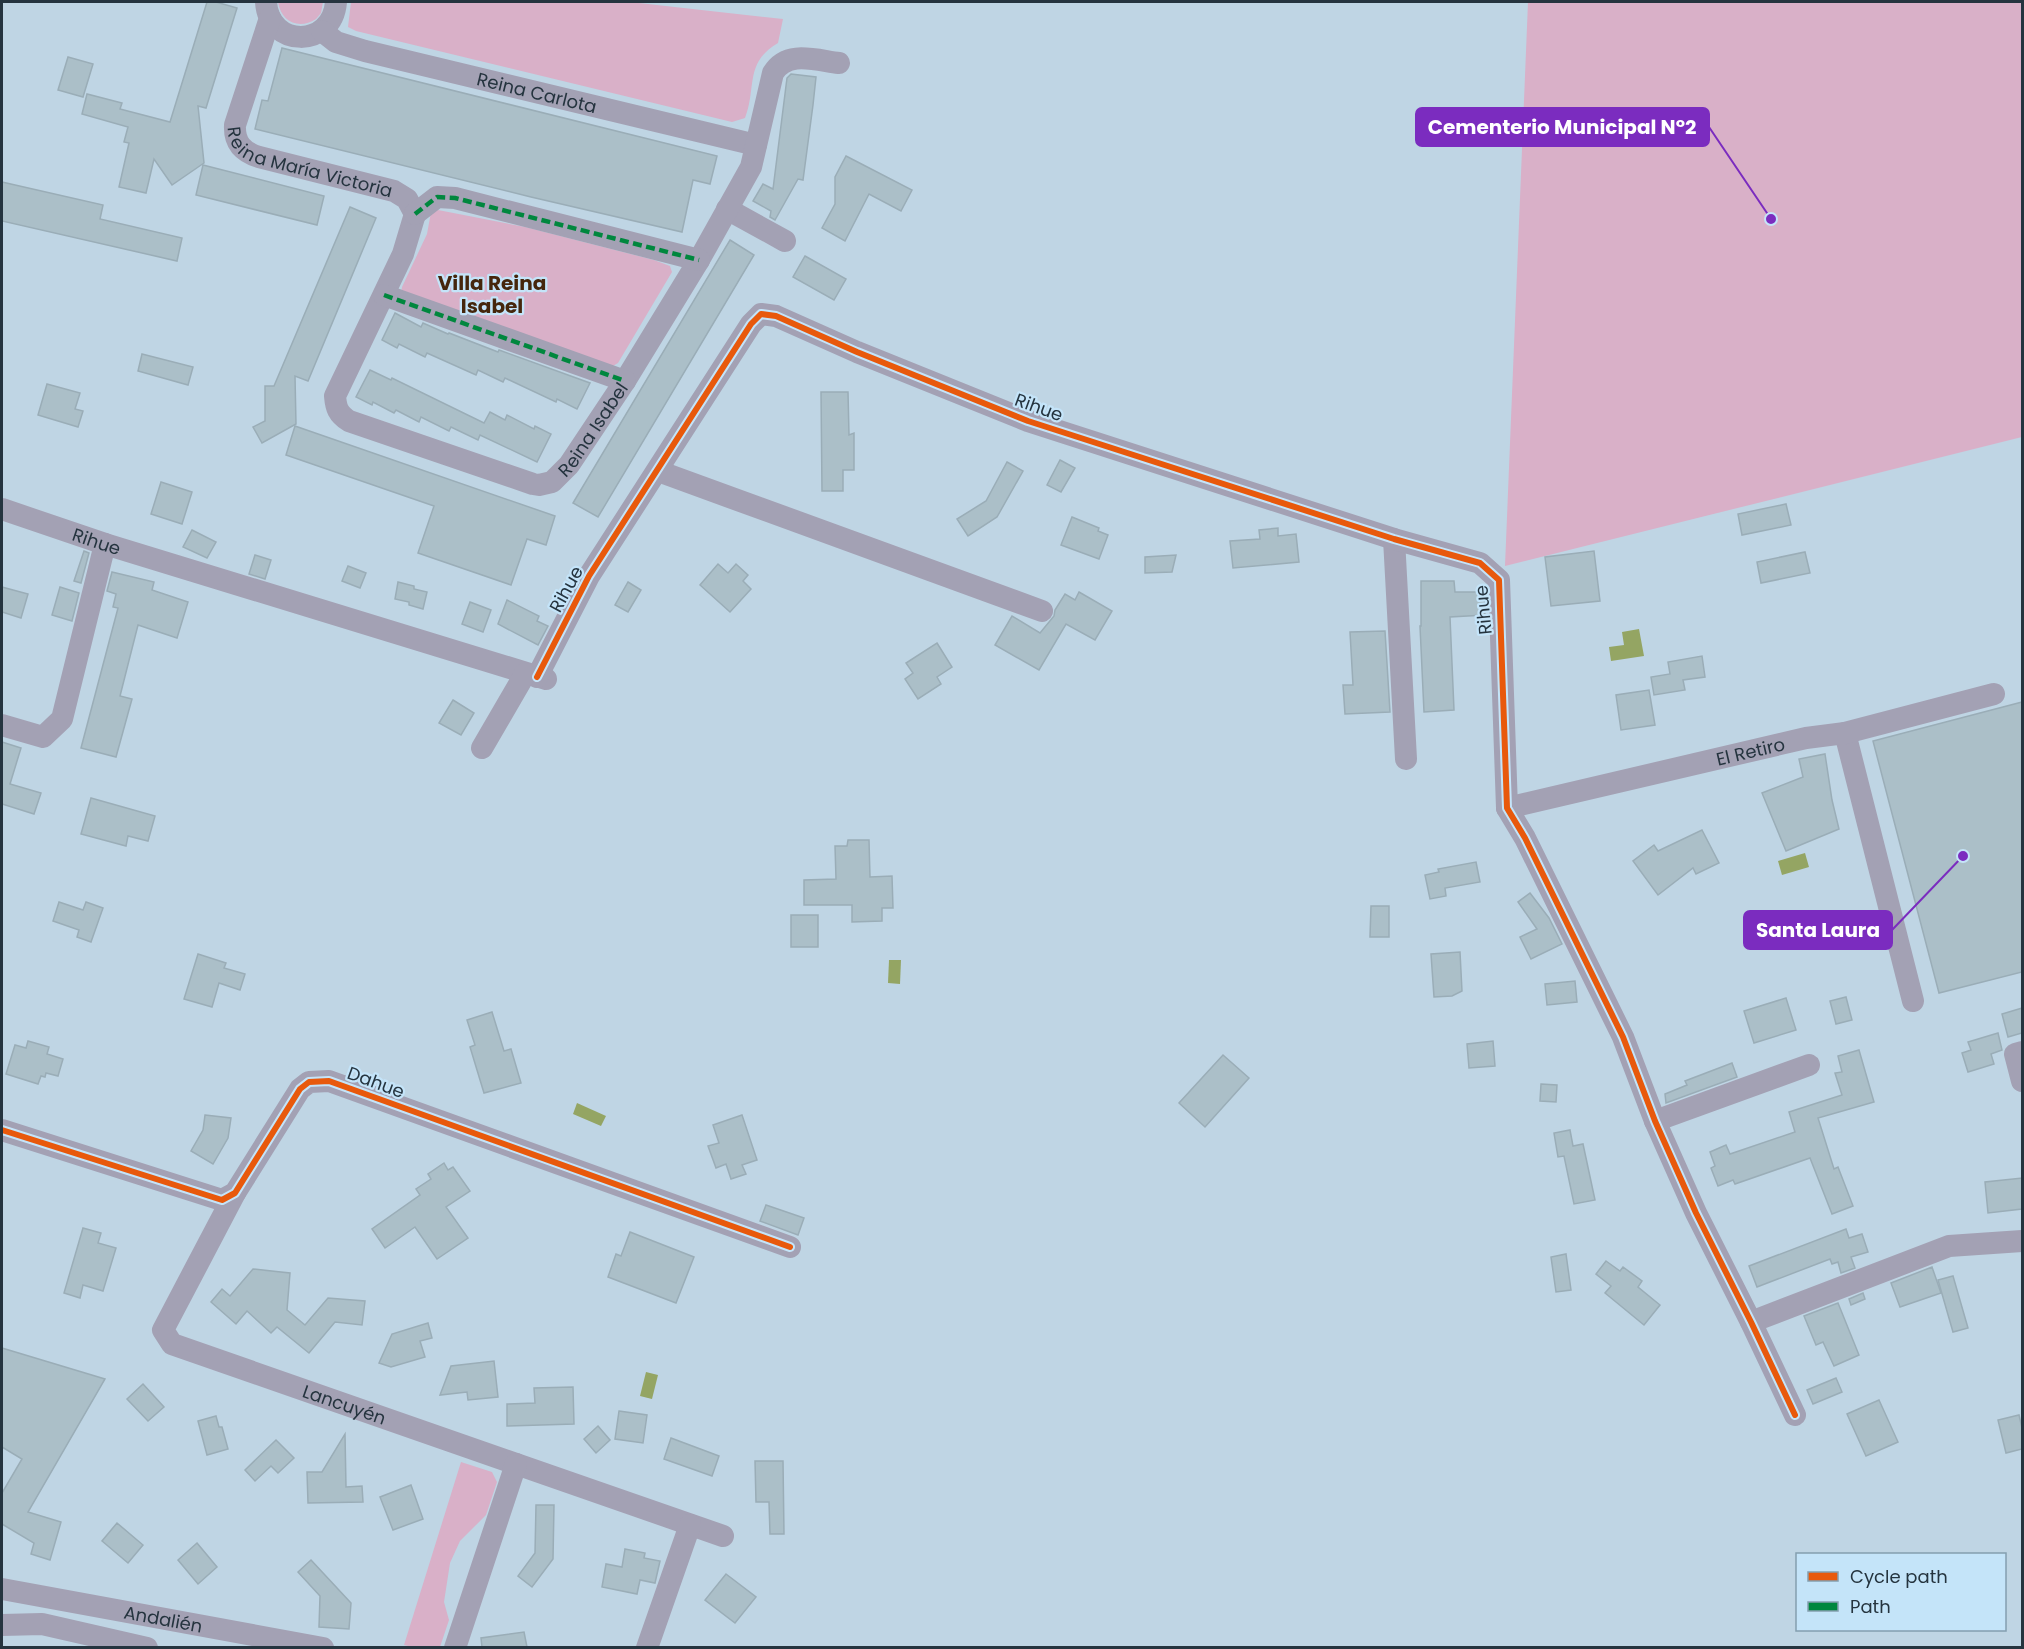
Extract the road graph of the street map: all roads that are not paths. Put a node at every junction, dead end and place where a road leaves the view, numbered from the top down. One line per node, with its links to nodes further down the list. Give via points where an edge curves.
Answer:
1 (336, 2): 3 (street, via 335,13)
2 (268, 10): 3 (street, via 279,30 289,35 300,38); 7 (street, Reina María Victoria, via 235,125 240,148 259,158 394,191 407,199)
3 (322, 31): 5 (street, Reina Carlota, via 336,42 365,51)
4 (838, 63): 5 (street, Reina Isabel, via 793,58 777,67)
5 (756, 146): 6 (street, Reina Isabel, via 751,167)
6 (728, 209): 8 (street); 9 (street, Reina Isabel)
7 (415, 214): 9 (street, Reina María Victoria, via 437,197 455,198); 10 (street, Reina Isabel, via 403,254)
8 (785, 241)
9 (699, 260): 11 (street, Reina Isabel)
10 (384, 295): 11 (street); 11 (street, Reina Isabel, via 335,396 336,408 349,420 539,485 552,482 569,465)
11 (626, 381)
12 (658, 471): 14 (street, Rihue, via 761,314 776,316 1028,421); 16 (street); 17 (street, Rihue, via 589,576)
13 (2, 509): 15 (street, Rihue)
14 (1394, 539): 22 (street); 23 (street, Rihue, via 1480,563 1499,580)
15 (105, 544): 17 (street, Rihue); 19 (street, via 62,719 43,737)
16 (1042, 611)
17 (536, 677): 21 (street)
18 (1994, 694): 20 (street, El Retiro)
19 (2, 725)
20 (1845, 733): 23 (street, El Retiro, via 1806,738); 24 (street)
21 (483, 748)
22 (1406, 759)
23 (1507, 808): 28 (street, via 1623,1037)
24 (1913, 1000)
25 (2022, 1052): 27 (street, via 2015,1054)
26 (1809, 1065): 28 (street)
27 (2022, 1081)
28 (1655, 1121): 33 (street, via 1696,1213)
29 (2, 1130): 30 (street, via 205,1196 222,1200)
30 (235, 1193): 32 (street, Dahue, via 300,1089 309,1082 329,1081); 34 (street, Dahue, via 164,1330)
31 (2022, 1241): 33 (street, via 1949,1246)
32 (790, 1247)
33 (1752, 1322): 35 (street)
34 (172, 1344): 36 (street, Lancuyén)
35 (1795, 1415)
36 (516, 1464): 37 (street, Lancuyén); 43 (street)
37 (690, 1524): 38 (street, Lancuyén); 44 (street)
38 (723, 1536)
39 (2, 1589): 42 (street, Andalién)
40 (2, 1625): 41 (street, via 42,1624)
41 (147, 1647)
42 (323, 1647)
43 (454, 1647)
44 (647, 1647)

